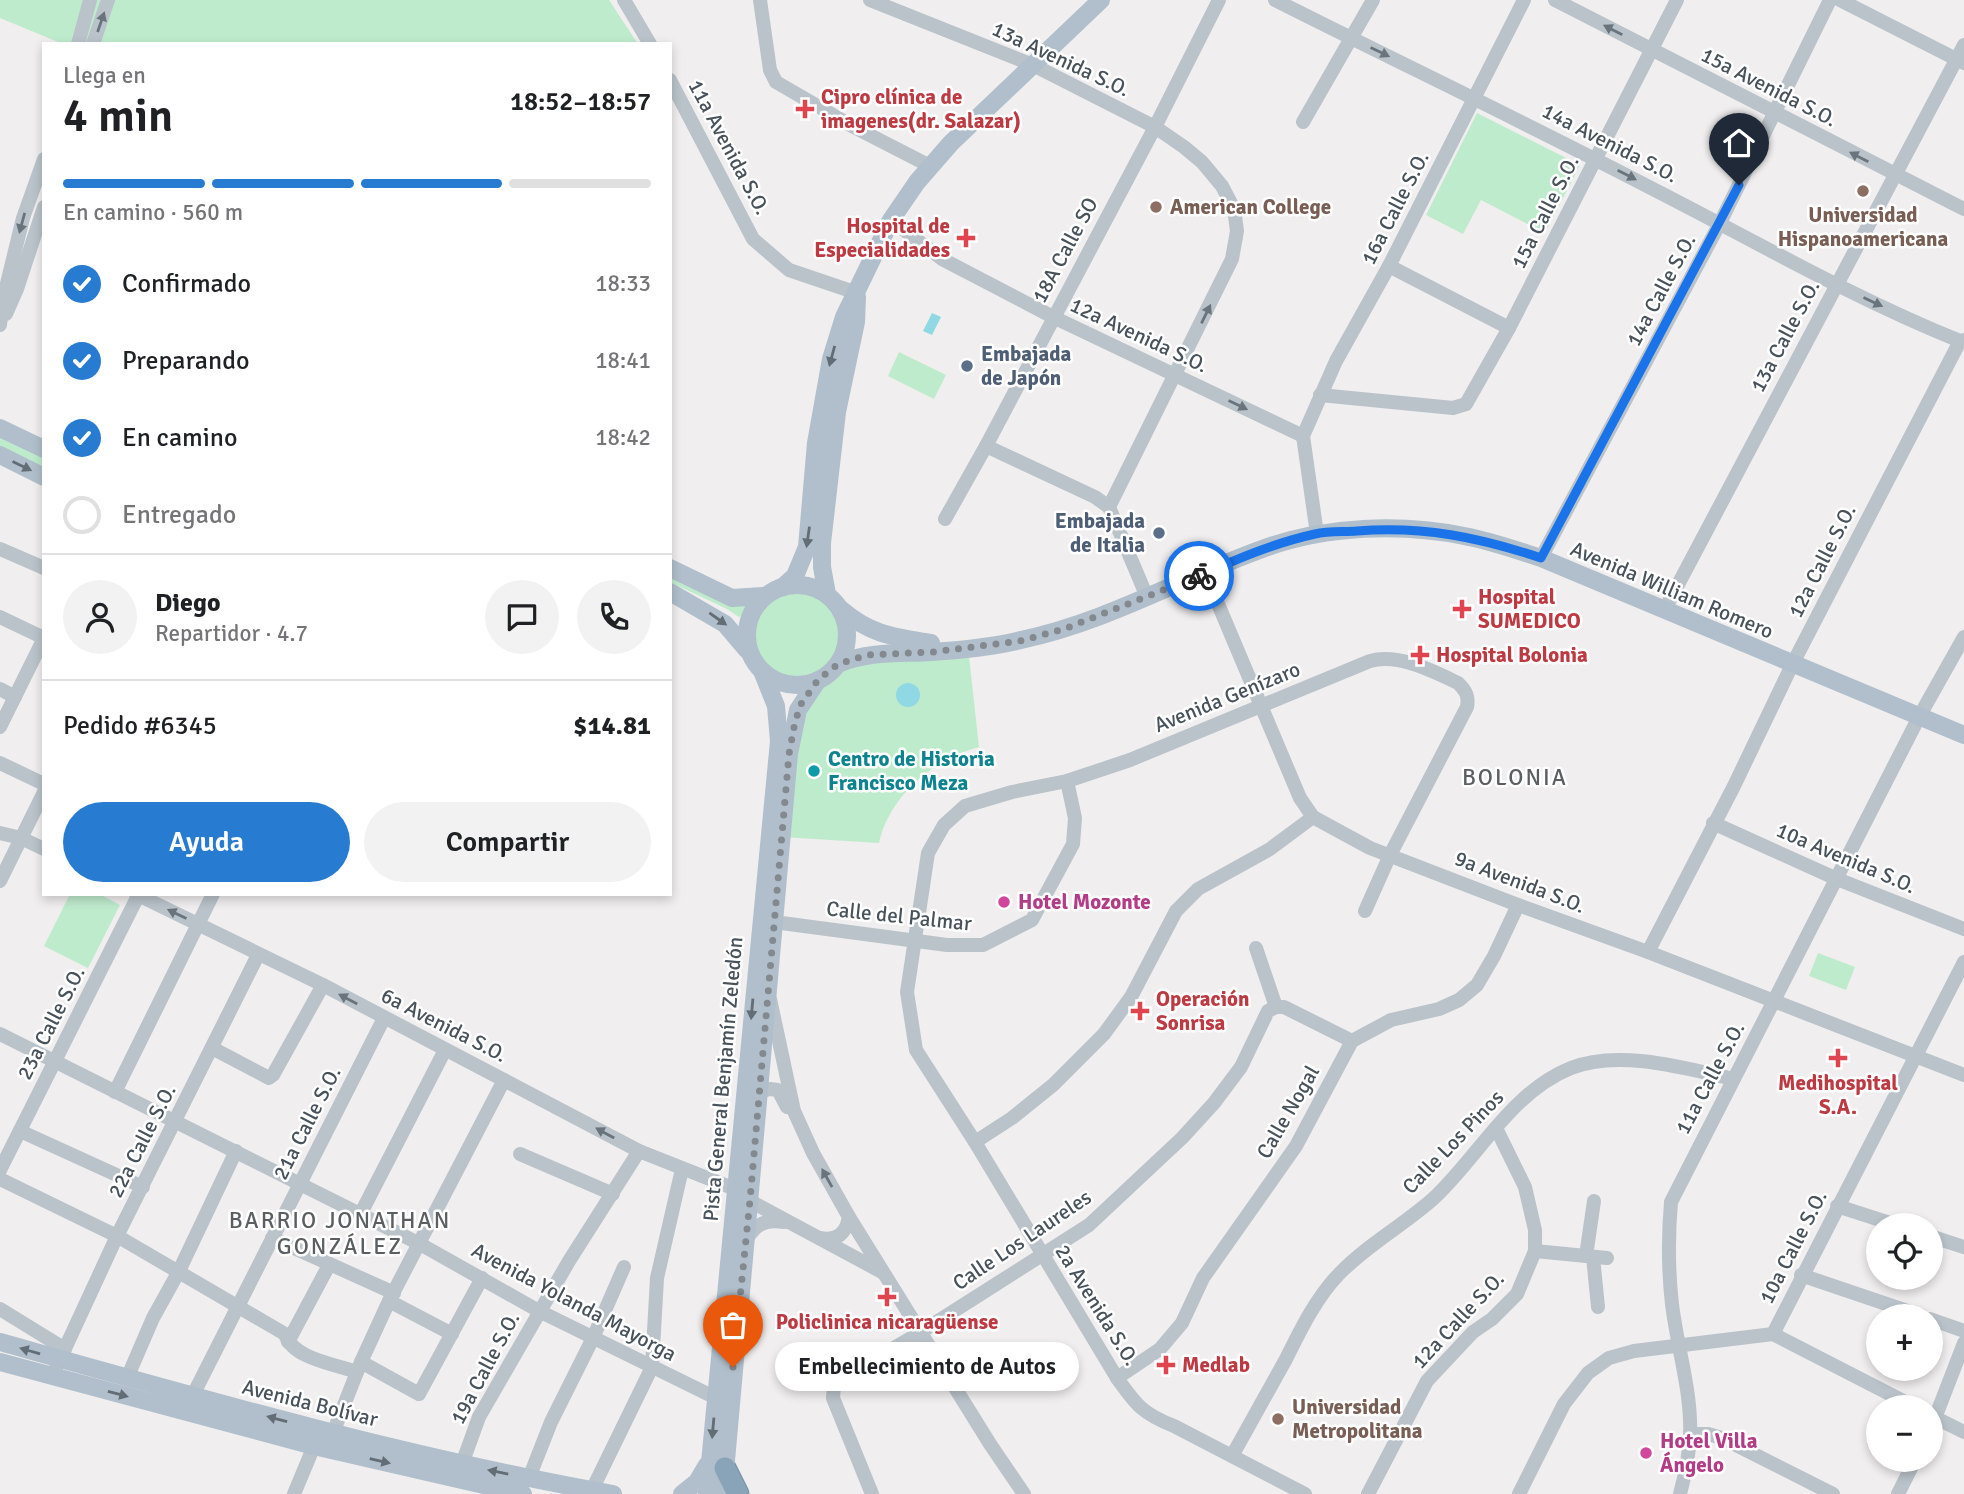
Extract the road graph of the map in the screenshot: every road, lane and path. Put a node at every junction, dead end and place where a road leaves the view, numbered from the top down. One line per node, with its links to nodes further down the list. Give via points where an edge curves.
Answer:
1 (90, 0): 16 (street)
2 (108, 0): 17 (street, one-way to 2)
3 (624, 0): 18 (street)
4 (760, 0): 32 (street, via 770,70 776,82)
5 (870, 0): 22 (street, 13a Avenida S.O.)
6 (1101, 0): 22 (main road)
7 (1219, 0): 29 (street, 18A Calle SO)
8 (1275, 0): 15 (street, 14a Avenida S.O.)
9 (1373, 0): 15 (street)
10 (1524, 0): 25 (street, 16a Calle S.O.)
11 (1555, 0): 20 (street, 15a Avenida S.O., one-way to 11)
12 (1677, 0): 20 (street, 15a Calle S.O.)
13 (1830, 0): 27 (street, 14a Calle S.O.)
14 (1840, 0): 21 (street)
15 (1352, 39): 25 (street, 14a Avenida S.O., one-way to 25); 28 (street)
16 (79, 42)
17 (94, 42)
18 (649, 42)
19 (1964, 45): 21 (street, 13a Calle S.O.)
20 (1651, 50): 27 (street, 15a Avenida S.O.); 30 (street, 15a Calle S.O.)
21 (1961, 61): 33 (street, 13a Calle S.O.)
22 (1033, 65): 29 (street, 13a Avenida S.O.); 32 (main road)
23 (672, 83): 26 (street, 11a Avenida S.O.)
24 (672, 95): 26 (street)
25 (1475, 98): 30 (street, 14a Avenida S.O.); 38 (street, 16a Calle S.O.)
26 (684, 104): 40 (street, 11a Avenida S.O., via 753,239 789,270)
27 (1775, 114): 33 (street, 15a Avenida S.O., one-way to 27); 37 (street, 14a Calle S.O.)
28 (1303, 122)
29 (1155, 127): 41 (street, 18A Calle SO); 45 (street, 13a Avenida S.O., one-way to 29, via 1232,259 1237,232 1234,209 1222,186 1202,162)
30 (1596, 160): 37 (street, 14a Avenida S.O., one-way to 37); 43 (street, 15a Calle S.O.)
31 (42, 165): 42 (street, one-way to 42, via 23,218)
32 (930, 166): 36 (main road)
33 (1895, 175): 34 (street, 15a Avenida S.O.); 39 (street, 13a Calle S.O.)
34 (1964, 209)
35 (42, 213): 42 (street)
36 (891, 220): 40 (main road); 41 (street, 12a Avenida S.O., via 942,259)
37 (1720, 223): 39 (street, 14a Avenida S.O.); 57 (street, 14a Calle S.O.)
38 (1390, 266): 43 (street); 46 (street, 16a Calle S.O.)
39 (1836, 285): 44 (street, 14a Avenida S.O., one-way to 44); 66 (street, 13a Calle S.O.)
40 (857, 293): 61 (main road, one-way to 61, via 831,359 816,443 807,547 795,576); 65 (main road, via 856,322 836,412 822,543 822,567)
41 (1053, 317): 45 (street, 12a Avenida S.O.); 49 (street, 18A Calle SO)
42 (0, 326)
43 (1509, 328): 46 (street, 15a Calle S.O., via 1466,404 1453,408)
44 (1962, 340): 74 (street, 12a Calle S.O.)
45 (1176, 375): 48 (street, 12a Avenida S.O., one-way to 48); 53 (street, 13a Avenida S.O.)
46 (1320, 395): 48 (street, 16a Calle S.O.)
47 (0, 428): 50 (main road)
48 (1303, 436): 55 (street)
49 (986, 446): 53 (street); 54 (street, 18A Calle SO)
50 (42, 448)
51 (0, 455): 52 (main road, one-way to 52)
52 (42, 476)
53 (1109, 507): 64 (street)
54 (945, 519)
55 (1317, 534): 57 (main road, Avenida William Romero, via 1422,531 1485,541); 60 (main road, Avenida William Romero, via 1266,548)
56 (0, 549): 58 (street)
57 (1541, 558): 66 (main road, Avenida William Romero)
58 (42, 567)
59 (672, 570): 63 (main road, via 732,598)
60 (1205, 573): 64 (main road, Avenida William Romero); 78 (street, 9a Avenida S.O.)
61 (783, 587): 63 (main road); 65 (main road, via 805,586)
62 (672, 593): 73 (main road, one-way to 73, via 725,624)
63 (764, 596): 73 (main road, via 747,629)
64 (1147, 597): 71 (main road, Avenida William Romero, via 1020,641)
65 (832, 600): 71 (main road, Avenida William Romero, via 871,631); 72 (main road, via 845,619 844,650)
66 (1664, 611): 74 (main road, Avenida William Romero)
67 (0, 617): 68 (street)
68 (42, 637)
69 (1964, 637): 79 (street, 11a Calle S.O.)
70 (42, 642): 77 (street)
71 (951, 649): 72 (main road, Avenida William Romero, via 867,655)
72 (838, 664): 75 (main road)
73 (757, 665): 75 (main road, via 779,682 792,685); 99 (main road, Pista General Benjamín Zeledón, via 772,694 779,741 771,812)
74 (1792, 665): 79 (main road, Avenida William Romero); 87 (street, 12a Calle S.O.)
75 (818, 680): 99 (main road, Pista General Benjamín Zeledón, via 795,722)
76 (0, 690): 77 (street)
77 (15, 697): 80 (street)
78 (1260, 706): 83 (street, Avenida Genízaro); 86 (street, 9a Avenida S.O., via 1300,798); 91 (street, Avenida Genízaro, via 1381,658 1394,658 1443,676 1466,691 1467,707)
79 (1919, 717): 81 (main road, Avenida William Romero); 92 (street, 11a Calle S.O.)
80 (0, 727)
81 (1964, 735)
82 (0, 763): 84 (street)
83 (1067, 781): 102 (street, Avenida Genízaro, via 965,806 944,825 928,853); 102 (street, Calle del Palmar, via 1075,818 1073,844 1032,920 982,945 947,946)
84 (42, 783)
85 (42, 796): 89 (street)
86 (1313, 817): 91 (street, 9a Avenida S.O.); 127 (street, via 1270,849 1198,889 1176,911 1131,998 1104,1034 1053,1085)
87 (1713, 823): 92 (street, 10a Avenida S.O.); 104 (street, 12a Calle S.O.)
88 (0, 833): 89 (street)
89 (21, 838): 90 (street); 93 (street)
90 (42, 848)
91 (1390, 855): 97 (street, 9a Avenida S.O.); 98 (street)
92 (1837, 879): 101 (street, 10a Avenida S.O.); 109 (street, 11a Calle S.O.)
93 (0, 881)
94 (137, 896): 117 (street, 23a Calle S.O.)
95 (140, 896): 100 (street, 6a Avenida S.O., one-way to 95)
96 (212, 896): 100 (street)
97 (1518, 905): 104 (street, 9a Avenida S.O.); 113 (street, via 1477,985 1459,1000 1391,1020)
98 (1365, 911)
99 (768, 917): 102 (street, Calle del Palmar); 108 (main road, Pista General Benjamín Zeledón); 122 (main road, Pista General Benjamín Zeledón, one-way to 122)
100 (199, 925): 105 (street, 6a Avenida S.O.); 121 (street)
101 (1964, 929)
102 (916, 940): 127 (street, 2a Avenida S.O., via 907,992 916,1050)
103 (1256, 948): 110 (street)
104 (1648, 952): 109 (street, 9a Avenida S.O.)
105 (258, 954): 107 (street, 6a Avenida S.O.); 114 (street, 22a Calle S.O.)
106 (1964, 962): 116 (street, 10a Calle S.O.)
107 (323, 985): 111 (street, 6a Avenida S.O., one-way to 107); 114 (street, via 269,1077)
108 (769, 991): 122 (main road, Pista General Benjamín Zeledón); 130 (street, via 794,1111)
109 (1774, 1002): 116 (street, 9a Avenida S.O.); 119 (street, 11a Calle S.O.)
110 (1276, 1006): 113 (street); 155 (street, Calle Los Laureles, via 1268,1011 1241,1066 1182,1138 1089,1225)
111 (384, 1018): 115 (street, 6a Avenida S.O.); 136 (street, 21a Calle S.O.)
112 (0, 1034): 117 (street, Avenida Yolanda Mayorga)
113 (1352, 1041): 186 (street, Calle Nogal, via 1296,1146 1203,1278 1182,1323 1160,1349)
114 (212, 1048): 123 (street, 22a Calle S.O.)
115 (445, 1050): 120 (street, 6a Avenida S.O.); 143 (street)
116 (1915, 1056): 118 (street, 9a Avenida S.O.); 142 (street, 10a Calle S.O.)
117 (54, 1062): 121 (street, Avenida Yolanda Mayorga); 125 (street, 23a Calle S.O.)
118 (1964, 1075)
119 (1733, 1079): 124 (street, Calle Los Pinos, via 1663,1065 1602,1061 1571,1068 1535,1088); 178 (street, 11a Calle S.O., via 1671,1202 1667,1246)
120 (504, 1080): 129 (street, 6a Avenida S.O., one-way to 120); 152 (street)
121 (116, 1092): 123 (street, Avenida Yolanda Mayorga)
122 (750, 1096): 126 (main road); 130 (street, via 774,1089 781,1092 794,1128); 132 (main road, Pista General Benjamín Zeledón); 140 (main road, Pista General Benjamín Zeledón)
123 (176, 1121): 128 (street, Avenida Yolanda Mayorga); 137 (street, 22a Calle S.O.)
124 (1496, 1128): 154 (street, 12a Calle S.O., via 1525,1187); 196 (street, Calle Los Pinos, via 1433,1198 1338,1275 1313,1307)
125 (20, 1131): 134 (street, 23a Calle S.O.); 137 (street)
126 (745, 1135): 132 (main road); 140 (main road, via 742,1186)
127 (975, 1142): 155 (street, 2a Avenida S.O.)
128 (236, 1151): 136 (street, Avenida Yolanda Mayorga); 159 (street)
129 (639, 1151): 133 (street, 6a Avenida S.O.); 139 (street, 19a Calle S.O.)
130 (813, 1153): 145 (street, one-way to 130)
131 (520, 1154): 139 (street)
132 (738, 1159): 138 (main road, Pista General Benjamín Zeledón)
133 (682, 1168): 138 (street, 6a Avenida S.O.); 183 (street, via 657,1278)
134 (0, 1170)
135 (0, 1179): 147 (street)
136 (300, 1184): 143 (street, Avenida Yolanda Mayorga); 148 (street, 21a Calle S.O.)
137 (143, 1187): 147 (street, 22a Calle S.O.)
138 (735, 1189): 163 (main road, via 743,1203); 190 (main road, Pista General Benjamín Zeledón)
139 (613, 1194): 169 (street, 19a Calle S.O.)
140 (750, 1200): 146 (street); 151 (main road, Pista General Benjamín Zeledón)
141 (1594, 1201): 156 (street)
142 (1837, 1206): 144 (street); 160 (street, 10a Calle S.O.)
143 (360, 1215): 152 (street, Avenida Yolanda Mayorga)
144 (1866, 1215)
145 (849, 1217): 149 (street, via 839,1236); 162 (street)
146 (795, 1225): 149 (street); 151 (street, via 763,1222)
147 (117, 1236): 159 (street); 180 (street, 22a Calle S.O.)
148 (272, 1238): 157 (street); 166 (street, 21a Calle S.O.)
149 (819, 1238): 162 (street)
150 (1943, 1240): 153 (street)
151 (746, 1241): 163 (main road, Pista General Benjamín Zeledón)
152 (420, 1244): 161 (street, Avenida Yolanda Mayorga); 164 (street)
153 (1964, 1247)
154 (1535, 1251): 156 (street); 211 (street, 12a Calle S.O., via 1517,1294 1427,1381)
155 (1041, 1256): 172 (street, Calle Los Laureles); 186 (street, 2a Avenida S.O.)
156 (1596, 1257): 167 (street)
157 (329, 1265): 164 (street); 177 (street)
158 (624, 1268): 175 (street)
159 (179, 1270): 166 (street); 184 (street)
160 (1801, 1275): 165 (street); 174 (street, 10a Calle S.O.)
161 (482, 1278): 169 (street, Avenida Yolanda Mayorga); 173 (street)
162 (888, 1278): 172 (street)
163 (741, 1284): 197 (main road, Pista General Benjamín Zeledón)
164 (391, 1297): 173 (street); 182 (street)
165 (1887, 1304)
166 (238, 1306): 177 (street, via 285,1334); 189 (street, 21a Calle S.O.)
167 (1598, 1307)
168 (0, 1309): 180 (street)
169 (539, 1311): 175 (street, Avenida Yolanda Mayorga); 198 (street, 19a Calle S.O., via 478,1417)
170 (1943, 1324): 171 (street)
171 (1964, 1331)
172 (921, 1332): 208 (street, Calle Los Laureles, via 834,1386 833,1398); 209 (street)
173 (452, 1334): 182 (street, via 419,1394)
174 (1773, 1334): 178 (street, 10a Calle S.O.); 187 (street)
175 (593, 1338): 183 (street, Avenida Yolanda Mayorga); 200 (street, via 551,1422)
176 (0, 1342): 180 (main road, Avenida Bolívar, one-way to 176)
177 (288, 1342): 182 (street, via 304,1354)
178 (1679, 1346): 194 (street); 212 (street, via 1609,1358 1588,1373 1564,1404)
179 (1963, 1346): 188 (street)
180 (63, 1354): 185 (street); 189 (main road, Avenida Bolívar)
181 (0, 1362): 185 (main road, Avenida Bolívar)
182 (359, 1367): 193 (street)
183 (652, 1367): 190 (street, Avenida Yolanda Mayorga); 201 (street)
184 (131, 1369)
185 (52, 1376): 195 (main road, Avenida Bolívar, one-way to 195)
186 (1117, 1378): 196 (street, 2a Avenida S.O., via 1137,1406 1156,1419)
187 (1891, 1395)
188 (1943, 1395)
189 (192, 1397): 193 (main road, Avenida Bolívar, one-way to 189)
190 (716, 1398): 197 (main road, Pista General Benjamín Zeledón, one-way to 197)
191 (1943, 1425): 192 (street)
192 (1964, 1432)
193 (333, 1433): 198 (main road, Avenida Bolívar)
194 (1690, 1434): 213 (street); 214 (street, via 1721,1438)
195 (314, 1446): 200 (main road, Avenida Bolívar, one-way to 200); 202 (street)
196 (1232, 1456): 210 (street, 2a Avenida S.O.)
197 (718, 1463): 204 (main road); 205 (main road, Pista General Benjamín Zeledón); 206 (main road, Pista General Benjamín Zeledón); 207 (highway)
198 (462, 1464): 200 (main road, Avenida Bolívar, one-way to 198)
199 (1909, 1472): 215 (street)
200 (526, 1486): 201 (main road, Avenida Bolívar)
201 (592, 1490): 203 (main road, Avenida Bolívar)
202 (294, 1494)
203 (613, 1494)
204 (682, 1494)
205 (707, 1494)
206 (723, 1494)
207 (738, 1494)
208 (872, 1494)
209 (1024, 1494)
210 (1304, 1494)
211 (1368, 1494)
212 (1519, 1494)
213 (1680, 1494)
214 (1833, 1494)
215 (1898, 1494)

